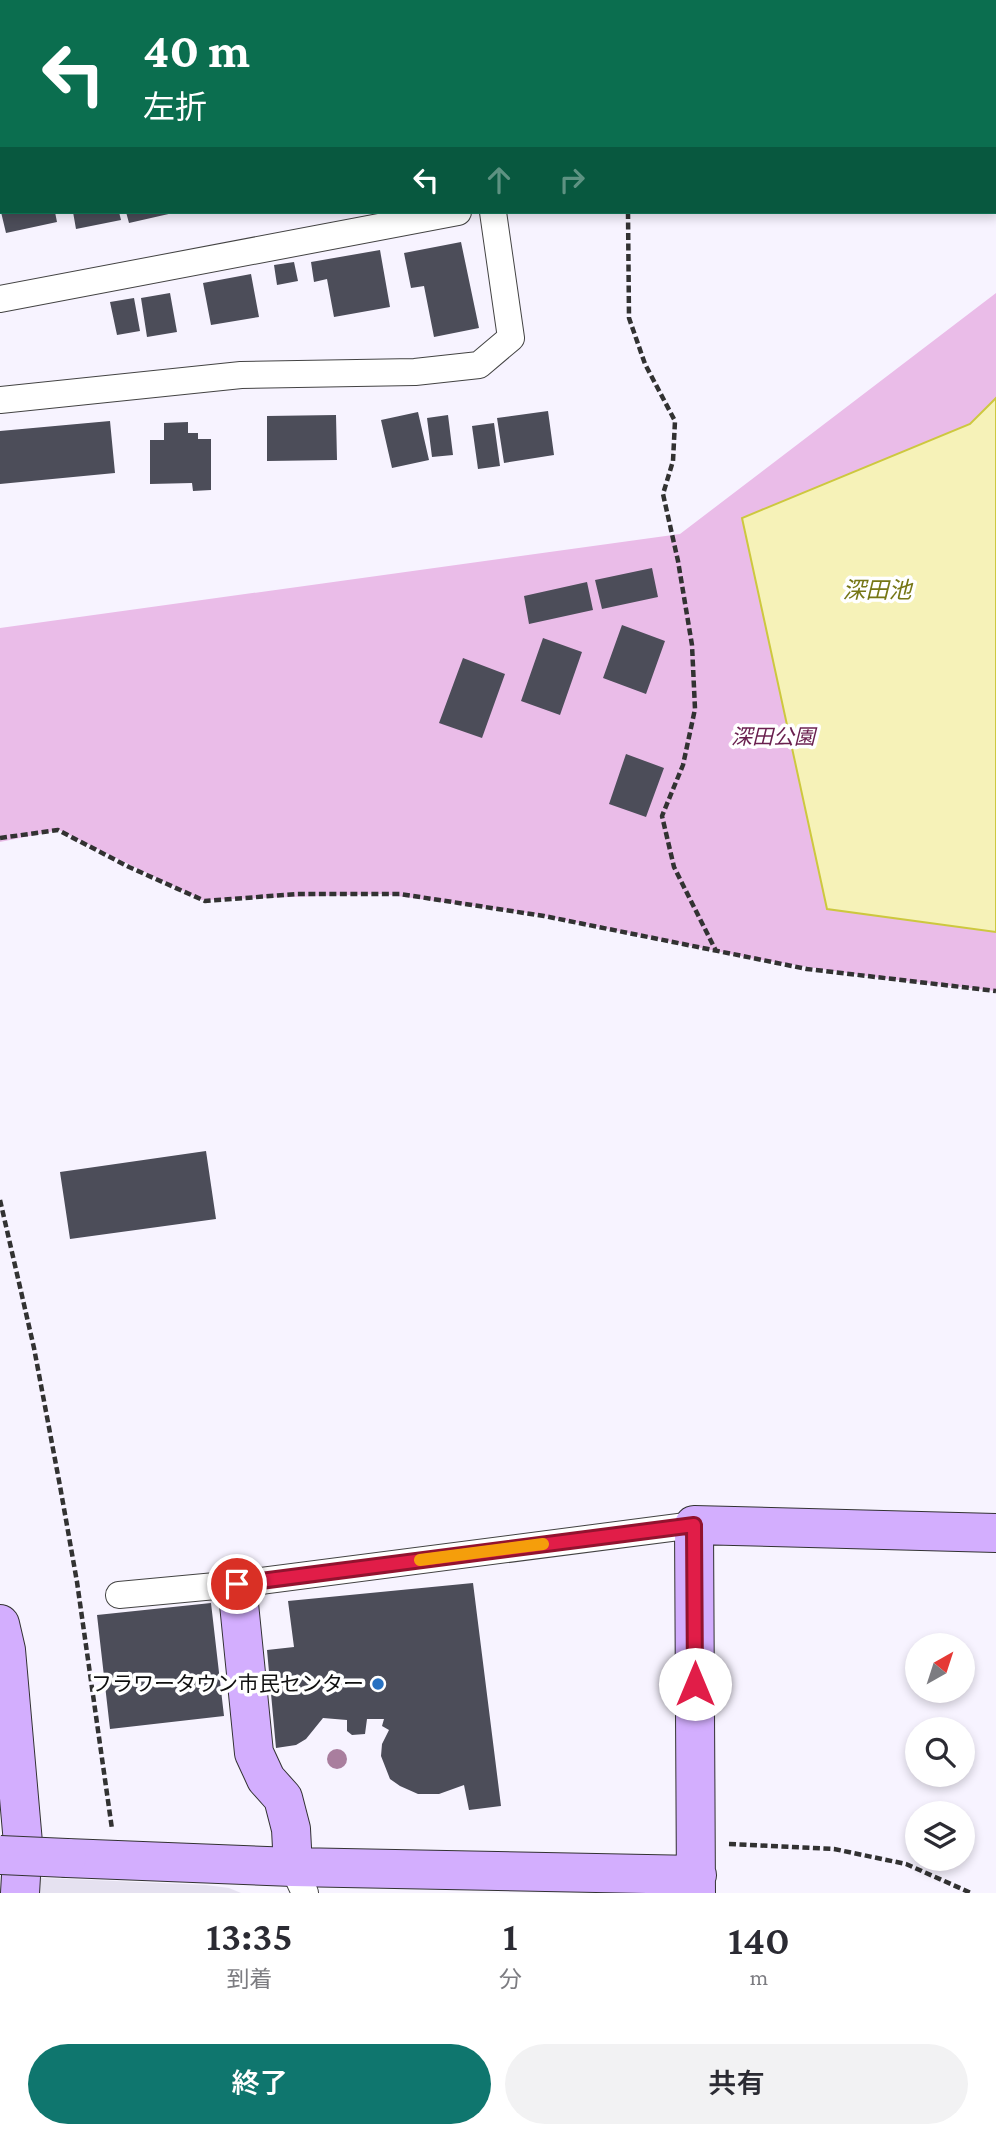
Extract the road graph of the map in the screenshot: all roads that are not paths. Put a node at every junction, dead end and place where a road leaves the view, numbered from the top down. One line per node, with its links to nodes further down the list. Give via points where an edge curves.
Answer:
1 (447, 214): 3 (street)
2 (493, 214): 4 (street, via 511,338 479,365 415,372 242,375)
3 (0, 299)
4 (0, 400)
5 (694, 1525): 6 (street); 7 (street); 12 (street)
6 (996, 1533)
7 (237, 1584): 8 (street); 13 (street, via 254,1754 283,1798 291,1829)
8 (119, 1595)
9 (0, 1624): 14 (street, via 23,1843)
10 (0, 1787): 14 (street)
11 (0, 1855): 13 (street, bridge, via 116,1861)
12 (696, 1870): 13 (street)
13 (294, 1884)
14 (20, 1893)

